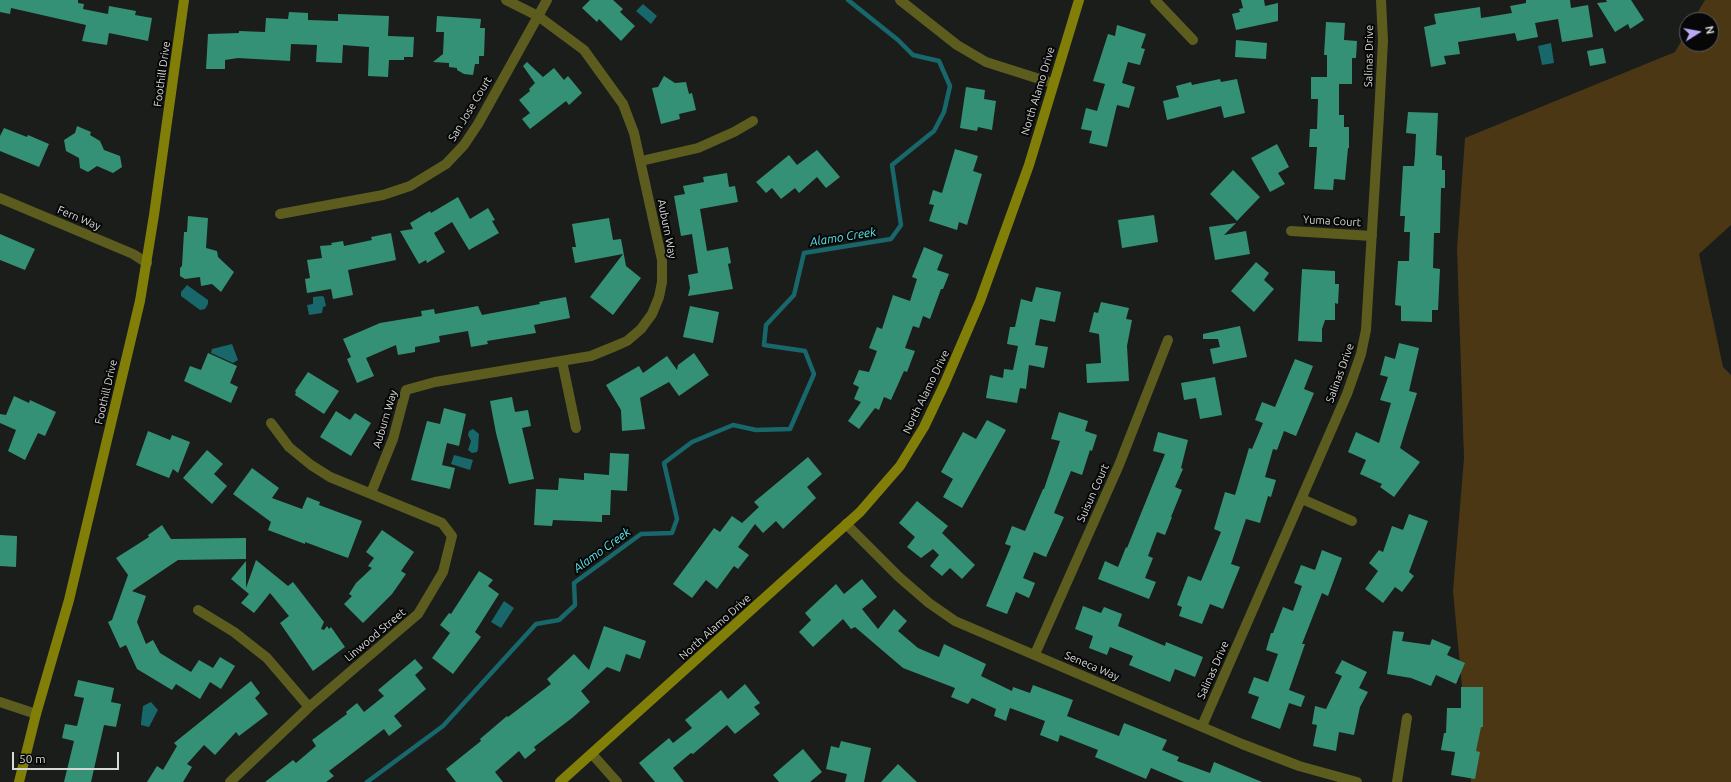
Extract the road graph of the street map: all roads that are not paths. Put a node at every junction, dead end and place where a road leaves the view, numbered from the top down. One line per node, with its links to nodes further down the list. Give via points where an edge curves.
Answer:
1 (184, 0): 17 (street, Foothill Drive)
2 (506, 0): 8 (street, Auburn Way)
3 (547, 0): 8 (street, San Jose Court)
4 (900, 0): 10 (street, via 957,45 986,62)
5 (1079, 0): 10 (street, North Alamo Drive)
6 (1156, 0): 9 (street)
7 (1381, 0): 16 (street, Salinas Drive, via 1383,41)
8 (538, 16): 12 (street, Auburn Way, via 584,50 623,104); 14 (street, San Jose Court, via 478,124 464,145 446,164 410,186 383,195)
9 (1193, 40)
10 (1052, 83): 25 (street, North Alamo Drive, via 1029,165 983,294 944,385 924,427 900,466)
11 (753, 121): 12 (street, via 698,148)
12 (641, 161): 19 (street, Auburn Way, via 662,260 659,297 652,314 641,329 627,341 591,356)
13 (0, 198): 17 (street, Fern Way, via 132,254)
14 (280, 214)
15 (1291, 231): 16 (street, Yuma Court)
16 (1372, 236): 23 (street, Salinas Drive, via 1366,330 1361,354 1347,394)
17 (147, 263): 30 (street, Foothill Drive, via 69,600)
18 (1168, 340): 27 (street, Suisun Court, via 1119,465)
19 (562, 361): 21 (street); 22 (street, Auburn Way, via 435,382 406,390 393,439)
20 (271, 424): 22 (street, Linwood Street, via 289,447 311,465 330,477)
21 (576, 428)
22 (371, 493): 29 (street, Linwood Street, via 442,523 452,536 443,572 418,614)
23 (1302, 499): 24 (street); 32 (street, Salinas Drive)
24 (1352, 521)
25 (846, 524): 27 (street, Seneca Way, via 899,577 955,621); 33 (street, North Alamo Drive)
26 (198, 610): 29 (street, via 234,632 267,658)
27 (1036, 654): 32 (street, Seneca Way)
28 (0, 702): 30 (street)
29 (309, 707): 35 (street, Linwood Street)
30 (36, 714): 34 (street, Foothill Drive)
31 (1407, 718): 39 (street)
32 (1202, 726): 38 (street, Seneca Way, via 1299,766)
33 (592, 754): 36 (street, North Alamo Drive); 37 (street)
34 (19, 782)
35 (230, 782)
36 (560, 782)
37 (617, 782)
38 (1357, 782)
39 (1397, 782)

